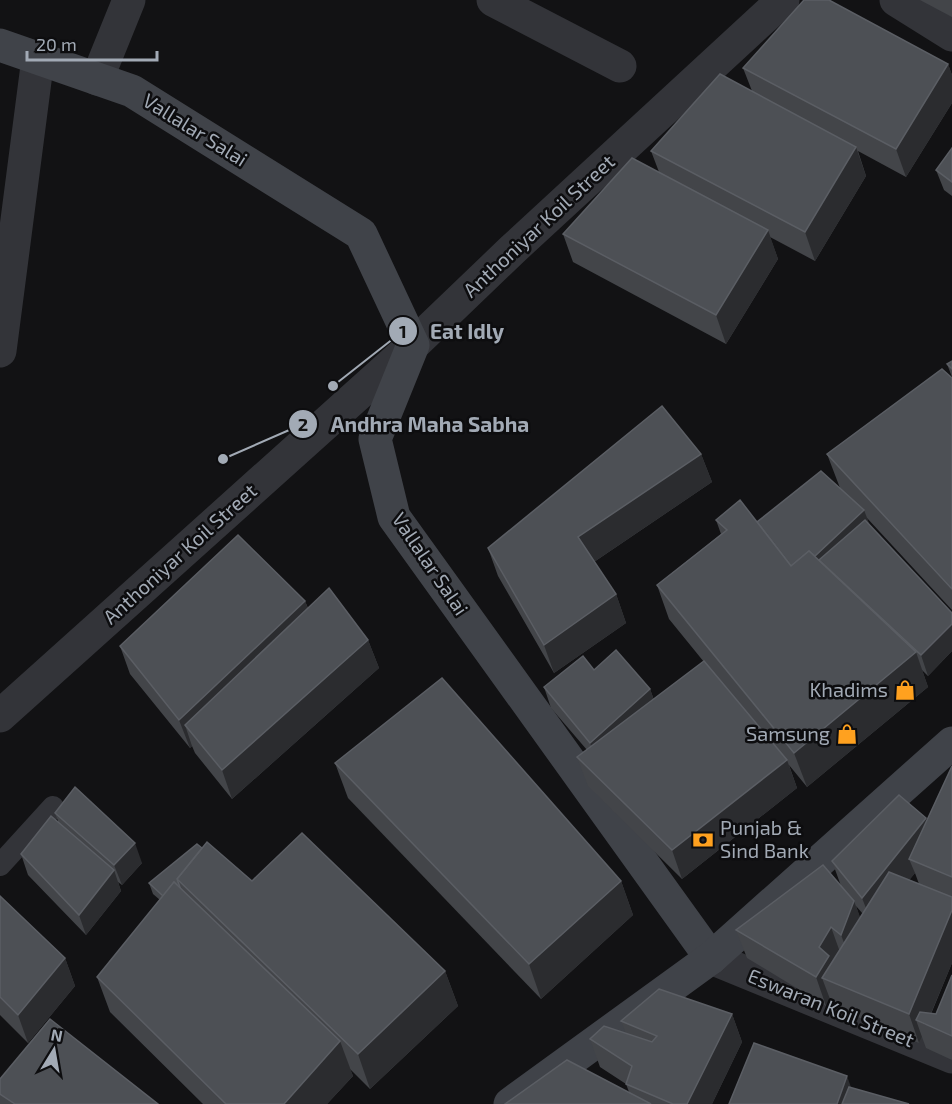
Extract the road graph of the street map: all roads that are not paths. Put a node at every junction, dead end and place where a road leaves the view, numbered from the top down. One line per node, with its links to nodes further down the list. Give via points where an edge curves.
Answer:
1 (129, 0): 9 (street)
2 (493, 0): 8 (street)
3 (783, 0): 10 (street, Anthoniyar Koil Street)
4 (896, 0): 5 (street)
5 (952, 35)
6 (0, 45): 7 (street, Vallalar Salai)
7 (38, 58): 9 (street, Vallalar Salai); 11 (street)
8 (620, 66)
9 (97, 79): 10 (street, Vallalar Salai, via 132,91 361,234)
10 (413, 345): 12 (street, Anthoniyar Koil Street); 16 (street, Vallalar Salai, via 375,439 394,517)
11 (0, 351)
12 (0, 716)
13 (952, 743): 16 (street)
14 (53, 807): 15 (lane)
15 (0, 865)
16 (711, 958): 17 (street, Eswaran Koil Street); 18 (street)
17 (952, 1057)
18 (510, 1104)

